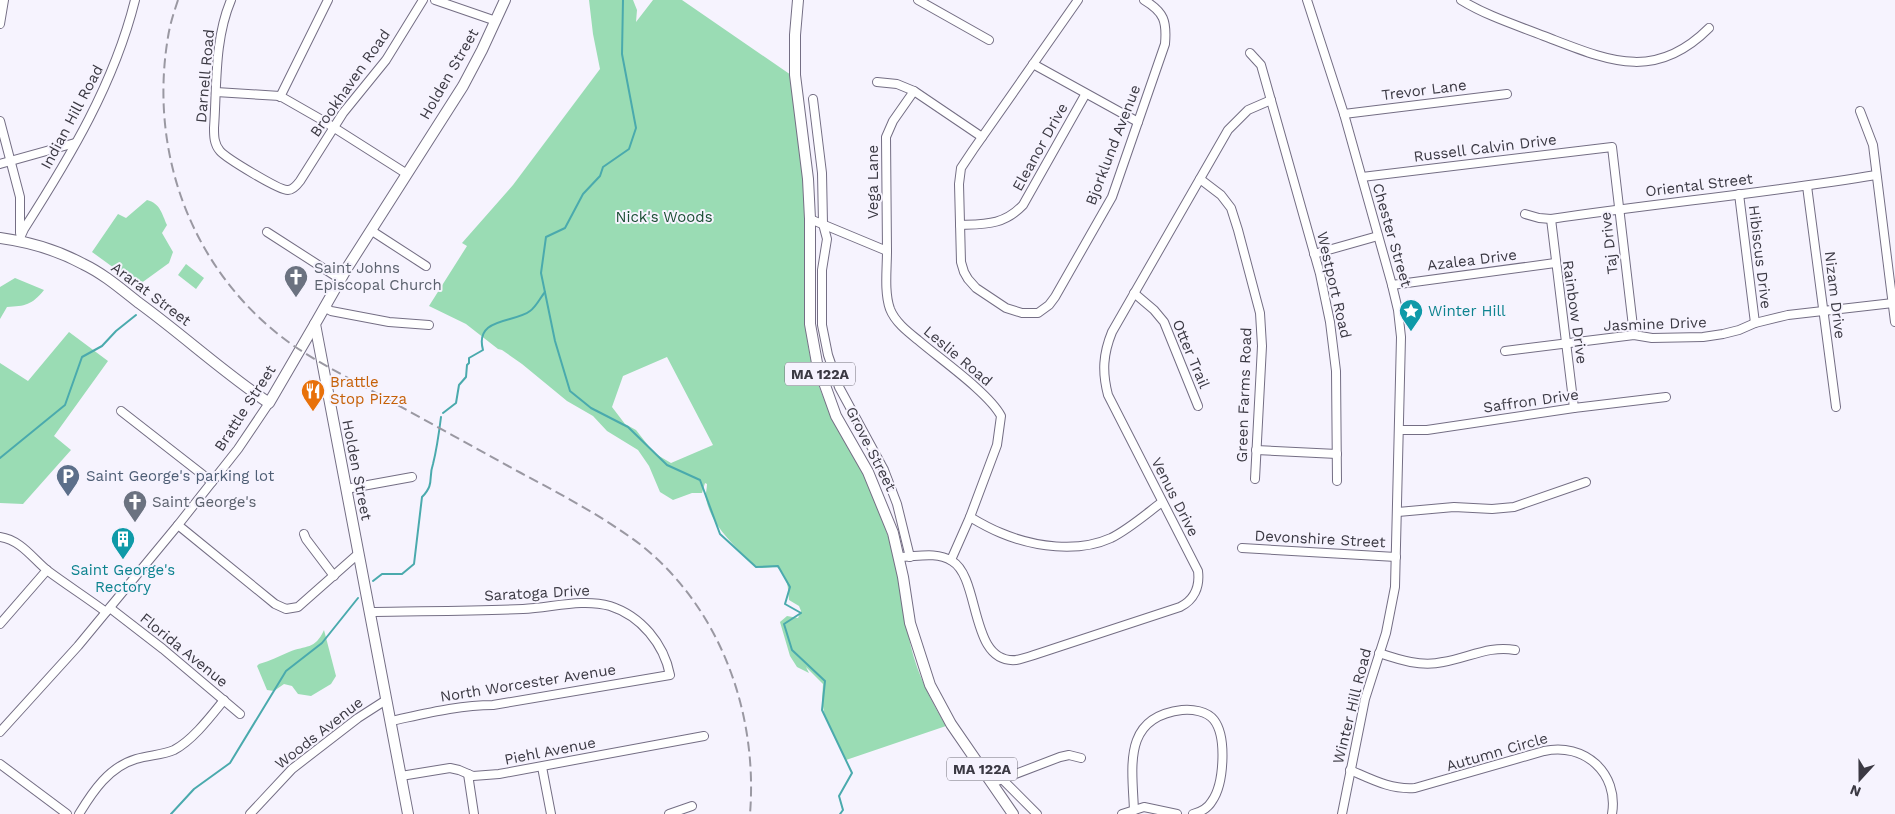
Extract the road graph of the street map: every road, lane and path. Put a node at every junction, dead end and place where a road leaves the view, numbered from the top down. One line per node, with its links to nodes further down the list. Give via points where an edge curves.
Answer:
1 (135, 0): 34 (street, Indian Hill Road, via 111,73)
2 (231, 0): 22 (street, Darnell Road, via 221,32)
3 (328, 0): 25 (street)
4 (422, 0): 32 (street, Brookhaven Road, via 386,60 352,99)
5 (435, 0): 14 (street)
6 (505, 0): 14 (main road, Holden Street)
7 (798, 0): 47 (main road, Grove Street / MA 122A, via 795,75 807,166)
8 (918, 0): 17 (street)
9 (1078, 0): 19 (street, Bjorklund Avenue)
10 (1144, 0): 31 (street, Bjorklund Avenue, via 1162,14 1166,33)
11 (1307, 0): 29 (street, Chester Street)
12 (1461, 0): 16 (street, via 1492,16 1594,55 1628,62 1666,58 1697,40)
13 (2, 4): 15 (street)
14 (496, 21): 39 (main road, Holden Street, via 463,86)
15 (0, 24)
16 (1709, 28)
17 (989, 40)
18 (1250, 53): 27 (street, Westport Road, via 1261,65)
19 (1033, 64): 24 (street); 33 (street, Bjorklund Avenue)
20 (876, 82): 21 (street, via 897,84)
21 (914, 91): 33 (street); 56 (street, Vega Lane, via 886,137)
22 (216, 92): 25 (street); 38 (street, Darnell Road, via 216,146 224,155)
23 (1507, 94): 29 (street, Trevor Lane)
24 (1085, 95): 31 (street); 50 (street, Eleanor Drive, via 1023,205 997,222)
25 (280, 97): 32 (street)
26 (813, 99): 49 (street, via 822,173)
27 (1271, 100): 42 (street, Venus Drive, via 1248,110 1228,130); 57 (street, Westport Road)
28 (1860, 111): 40 (street, via 1872,145)
29 (1344, 114): 41 (street, Chester Street)
30 (0, 121): 36 (street)
31 (1138, 122): 50 (street, Bjorklund Avenue, via 1112,196 1055,297 1038,313 1013,311 971,284 961,262)
32 (334, 127): 38 (street, Brookhaven Road, via 292,189 281,190); 39 (street)
33 (982, 137): 50 (street, Bjorklund Avenue, via 962,168)
34 (75, 143): 36 (street); 55 (street, Indian Hill Road)
35 (1612, 146): 41 (street, Russell Calvin Drive); 45 (street, Taj Drive)
36 (10, 161): 37 (street); 55 (street, via 21,205)
37 (0, 164)
38 (248, 169)
39 (407, 174): 51 (main road, Holden Street)
40 (1876, 175): 43 (street, Oriental Street); 63 (street)
41 (1362, 177): 53 (street, Chester Street)
42 (1200, 179): 62 (street, Venus Drive); 82 (street, Green Farms Road, via 1221,195 1231,208 1258,303 1262,339)
43 (1807, 186): 44 (street, Oriental Street); 65 (street, Nizam Drive)
44 (1738, 194): 45 (street, Oriental Street); 67 (street, Hibiscus Drive)
45 (1619, 209): 48 (street, Oriental Street); 70 (street, Taj Drive)
46 (1525, 214): 48 (street, Oriental Street)
47 (810, 219): 49 (street); 98 (main road, Grove Street / MA 122A, via 810,324 817,363 836,416 879,496)
48 (1551, 219): 58 (street, Rainbow Drive)
49 (823, 224): 56 (street); 99 (street, via 827,239 822,270 822,325 828,355 839,387 884,470 897,504)
50 (960, 225)
51 (372, 231): 59 (street); 60 (main road, Holden Street)
52 (267, 232): 60 (street)
53 (1378, 236): 57 (street); 61 (street, Chester Street)
54 (0, 238): 55 (main road, Ararat Street)
55 (20, 240): 76 (main road, Ararat Street, via 62,253 107,278)
56 (887, 251): 92 (street, Leslie Road, via 888,295 895,318 990,402 1000,416 997,445)
57 (1314, 254): 83 (street, Westport Road, via 1334,348)
58 (1555, 263): 61 (street, Azalea Drive); 71 (street, Rainbow Drive)
59 (426, 266)
60 (340, 279): 64 (main road, Holden Street)
61 (1392, 285): 81 (street, Chester Street, via 1401,337)
62 (1134, 293): 77 (street, Otter Trail, via 1164,322); 90 (street, Venus Drive, via 1112,332 1103,370 1108,395)
63 (1893, 302): 65 (street, Jasmine Drive); 66 (street)
64 (324, 308): 68 (main road, Holden Street); 69 (street, via 380,321)
65 (1824, 310): 67 (street, Jasmine Drive); 78 (street, Nizam Drive)
66 (1895, 322)
67 (1755, 323): 70 (street, Jasmine Drive, via 1703,337)
68 (315, 324): 72 (main road, Brattle Street); 74 (main road, Holden Street)
69 (429, 325)
70 (1634, 335): 71 (street, Jasmine Drive)
71 (1566, 343): 73 (street, Jasmine Drive); 79 (street, Rainbow Drive)
72 (302, 346): 74 (main road, via 313,346); 76 (main road, Brattle Street)
73 (1505, 352)
74 (322, 356): 89 (main road, Holden Street)
75 (1666, 397): 79 (street, Saffron Drive)
76 (269, 403): 87 (street, Brattle Street)
77 (1198, 406)
78 (1836, 407)
79 (1574, 408): 81 (street, Saffron Drive, via 1427,430)
80 (121, 411): 87 (street)
81 (1400, 430): 91 (street, Chester Street)
82 (1256, 450): 83 (street); 85 (street, Green Farms Road)
83 (1337, 454): 86 (street, Westport Road)
84 (412, 477): 89 (street)
85 (1255, 479)
86 (1338, 481)
87 (212, 482): 93 (street, Brattle Street)
88 (1586, 482): 91 (street, via 1514,506)
89 (346, 489): 97 (main road, Holden Street)
90 (1162, 502): 92 (street, via 1118,534 1079,546 1047,545 1016,539); 101 (street, Venus Drive, via 1198,571 1198,589 1188,602 1180,608 1034,655 1015,660 999,656 992,650 983,635 963,576)
91 (1398, 512): 100 (street, Chester Street)
92 (970, 517): 101 (street, Leslie Road)
93 (178, 525): 103 (street, via 282,608 298,607); 105 (street, Brattle Street)
94 (304, 534): 103 (street)
95 (0, 537): 102 (street, Florida Avenue, via 22,547)
96 (1242, 548): 100 (street, Devonshire Street)
97 (358, 554): 103 (street); 106 (main road, Holden Street)
98 (899, 557): 99 (street); 123 (main road, Grove Street / MA 122A, via 914,636 930,685 951,724)
99 (910, 557): 101 (street, via 936,555)
100 (1396, 557): 104 (street, Chester Street)
101 (951, 560)
102 (47, 570): 105 (street, Florida Avenue); 107 (street)
103 (334, 576)
104 (1396, 576): 109 (street, Winter Hill Road, via 1392,606)
105 (108, 610): 111 (street, Florida Avenue, via 163,649); 115 (street, Brattle Street)
106 (370, 612): 110 (street, Saratoga Drive, via 525,609 598,603 627,614 653,637 664,653); 112 (main road, Holden Street)
107 (0, 624)
108 (1515, 650): 109 (street, via 1496,648 1429,664)
109 (1379, 653): 120 (street, Winter Hill Road)
110 (670, 675): 114 (street, North Worcester Avenue)
111 (224, 700): 113 (street, Florida Avenue); 127 (street, via 205,723 175,749 132,760 111,772)
112 (386, 700): 114 (main road, Holden Street); 128 (street, Woods Avenue, via 292,769)
113 (240, 714)
114 (391, 721): 122 (main road, Holden Street)
115 (0, 732)
116 (704, 736): 119 (street, Piehl Avenue)
117 (1081, 758): 123 (street, via 1060,757)
118 (0, 764): 126 (street)
119 (542, 766): 121 (street, Piehl Avenue, via 485,776); 131 (street)
120 (1350, 770): 138 (street, Winter Hill Road); 139 (street, Autumn Circle, via 1389,786 1415,788 1544,751 1564,749 1583,754 1603,772 1612,790)
121 (468, 774): 122 (street, Piehl Avenue, via 450,768); 130 (street)
122 (401, 776): 129 (main road, Holden Street)
123 (997, 781): 133 (main road, MA 122A); 134 (street)
124 (692, 806): 132 (street)
125 (1134, 810): 135 (street); 136 (street, via 1148,808); 137 (street, via 1134,756 1140,731 1151,721 1172,712 1188,710 1204,713 1214,720 1220,732 1222,754 1215,796 1206,808)
126 (67, 814)
127 (79, 814)
128 (250, 814)
129 (408, 814)
130 (474, 814)
131 (551, 814)
132 (669, 814)
133 (1013, 814)
134 (1037, 814)
135 (1122, 814)
136 (1177, 814)
137 (1193, 814)
138 (1342, 814)
139 (1612, 814)

